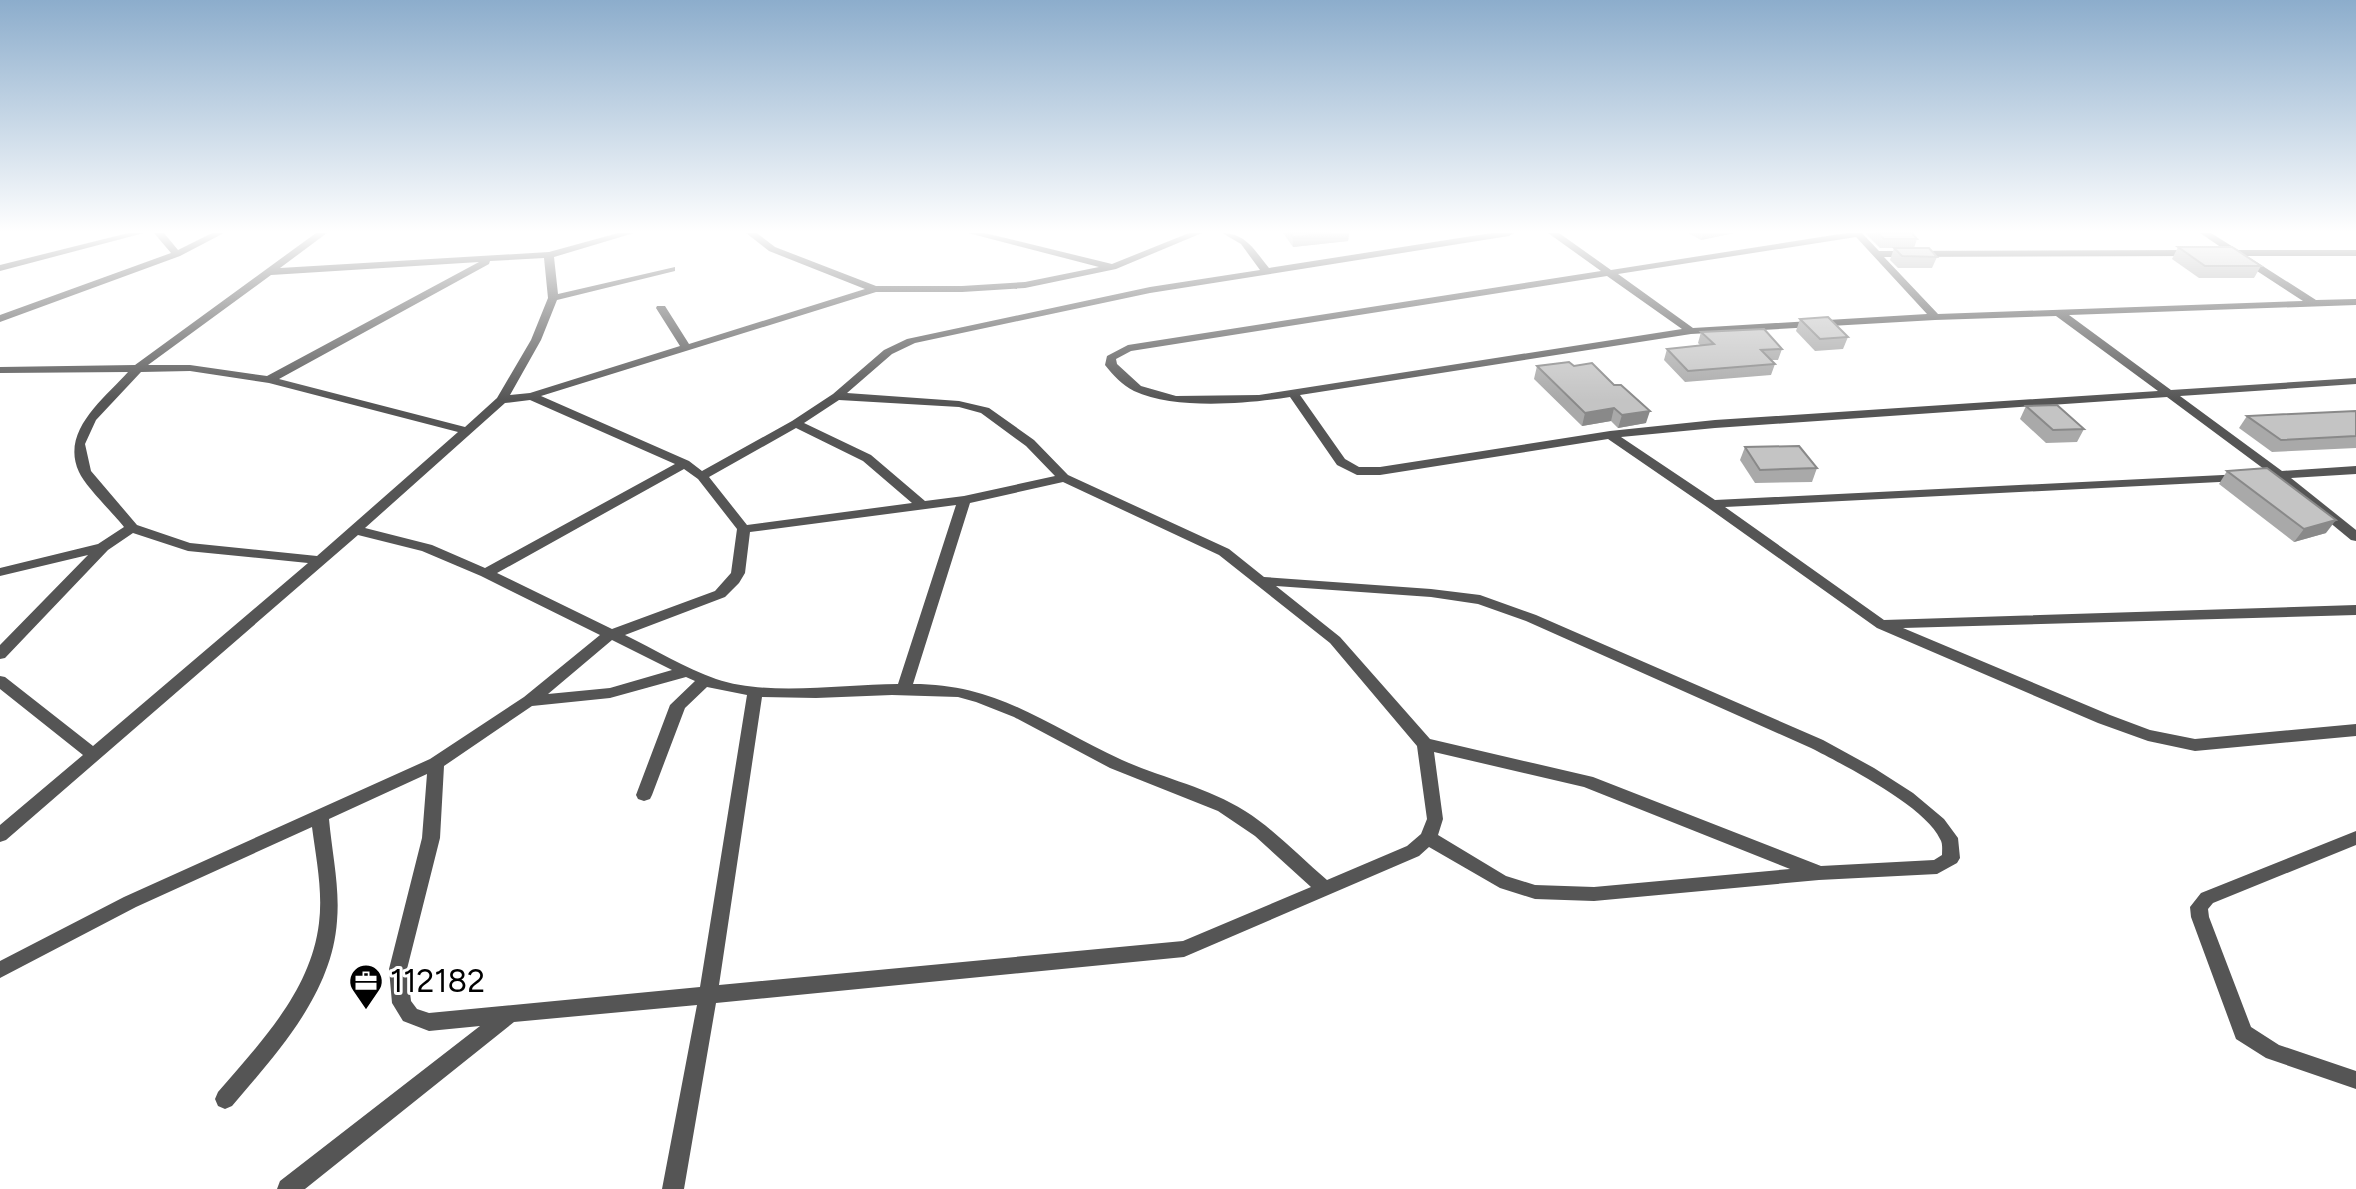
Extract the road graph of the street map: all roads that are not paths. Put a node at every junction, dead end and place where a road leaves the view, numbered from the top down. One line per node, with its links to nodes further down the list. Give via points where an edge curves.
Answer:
1 (83, 288): 19 (street)
2 (244, 288): 22 (street)
3 (438, 288): 24 (street)
4 (551, 288): 13 (street)
5 (591, 288): 13 (street)
6 (970, 288): 12 (street)
7 (1165, 288): 29 (street, via 912,341 872,363)
8 (1516, 288): 27 (street, via 1128,348 1111,358 1111,365 1137,387 1175,399)
9 (1631, 288): 20 (street)
10 (1908, 288): 18 (street)
11 (2290, 288): 14 (street)
12 (875, 289): 21 (street)
13 (552, 298): 30 (street, via 536,340)
14 (2312, 302): 15 (street); 17 (street)
15 (2356, 302)
16 (661, 308): 21 (street)
17 (2059, 312): 18 (street); 26 (street)
18 (1935, 317): 20 (street)
19 (0, 319)
20 (1691, 331): 27 (street)
21 (686, 348): 28 (street)
22 (140, 366): 23 (street); 24 (street); 42 (street, via 91,419 79,444 85,472)
23 (0, 370)
24 (269, 380): 32 (street)
25 (2356, 381): 26 (street)
26 (2167, 393): 33 (street, via 1715,424); 36 (street)
27 (1294, 394): 33 (street, via 1341,462 1357,471)
28 (531, 396): 30 (street); 34 (street)
29 (837, 396): 31 (street); 38 (street, via 960,404 985,410 1030,443)
30 (502, 400): 32 (street)
31 (796, 423): 37 (street); 41 (street, via 867,458)
32 (467, 432): 44 (street)
33 (1610, 436): 40 (street)
34 (685, 464): 37 (street); 49 (street)
35 (2356, 470): 36 (street)
36 (2280, 475): 40 (street); 45 (street)
37 (702, 476): 43 (street)
38 (1064, 478): 39 (street); 50 (street, via 1224,552)
39 (964, 500): 41 (street); 58 (street)
40 (1712, 503): 52 (street)
41 (921, 504): 43 (street)
42 (132, 528): 46 (street); 47 (street, via 188,547)
43 (744, 529): 53 (street, via 734,583 720,593)
44 (355, 530): 47 (street); 49 (street, via 426,548)
45 (2356, 537)
46 (103, 547): 48 (street); 54 (street)
47 (318, 560): 63 (street)
48 (0, 572)
49 (486, 573): 53 (street)
50 (1261, 581): 62 (street, via 1335,640); 70 (street, via 1430,593 1480,600 1531,618 1863,768 1927,814 1949,837 1951,858 1937,867)
51 (2356, 610): 52 (street)
52 (1882, 625): 61 (street, via 2148,735 2195,745)
53 (609, 635): 55 (street); 60 (street)
54 (0, 654)
55 (687, 671): 57 (street); 60 (street, via 610,693)
56 (0, 681): 63 (street)
57 (703, 682): 59 (street); 65 (street, via 678,705)
58 (904, 688): 59 (street); 71 (street, via 959,692 1005,707 1116,764 1225,807)
59 (755, 692): 73 (street)
60 (529, 701): 64 (street)
61 (2356, 730)
62 (1425, 744): 68 (street, via 1435,819); 70 (street, via 1587,781)
63 (91, 753): 67 (street)
64 (436, 763): 66 (street); 74 (street, via 431,838 398,969 402,1003 410,1015 429,1022)
65 (644, 795)
66 (320, 817): 72 (street, via 130,902); 76 (street, via 328,924 319,963 270,1045)
67 (0, 835)
68 (1428, 838): 70 (street, via 1500,881 1535,892 1594,894); 71 (street, via 1413,851)
69 (2356, 838): 75 (street, via 2207,898 2199,907 2243,1033 2273,1052)
70 (1819, 873)
71 (1323, 887): 73 (street, via 1184,949)
72 (0, 970)
73 (708, 996): 74 (street); 78 (street)
74 (509, 1015): 77 (street)
75 (2356, 1080)
76 (225, 1099)
77 (288, 1189)
78 (673, 1189)

